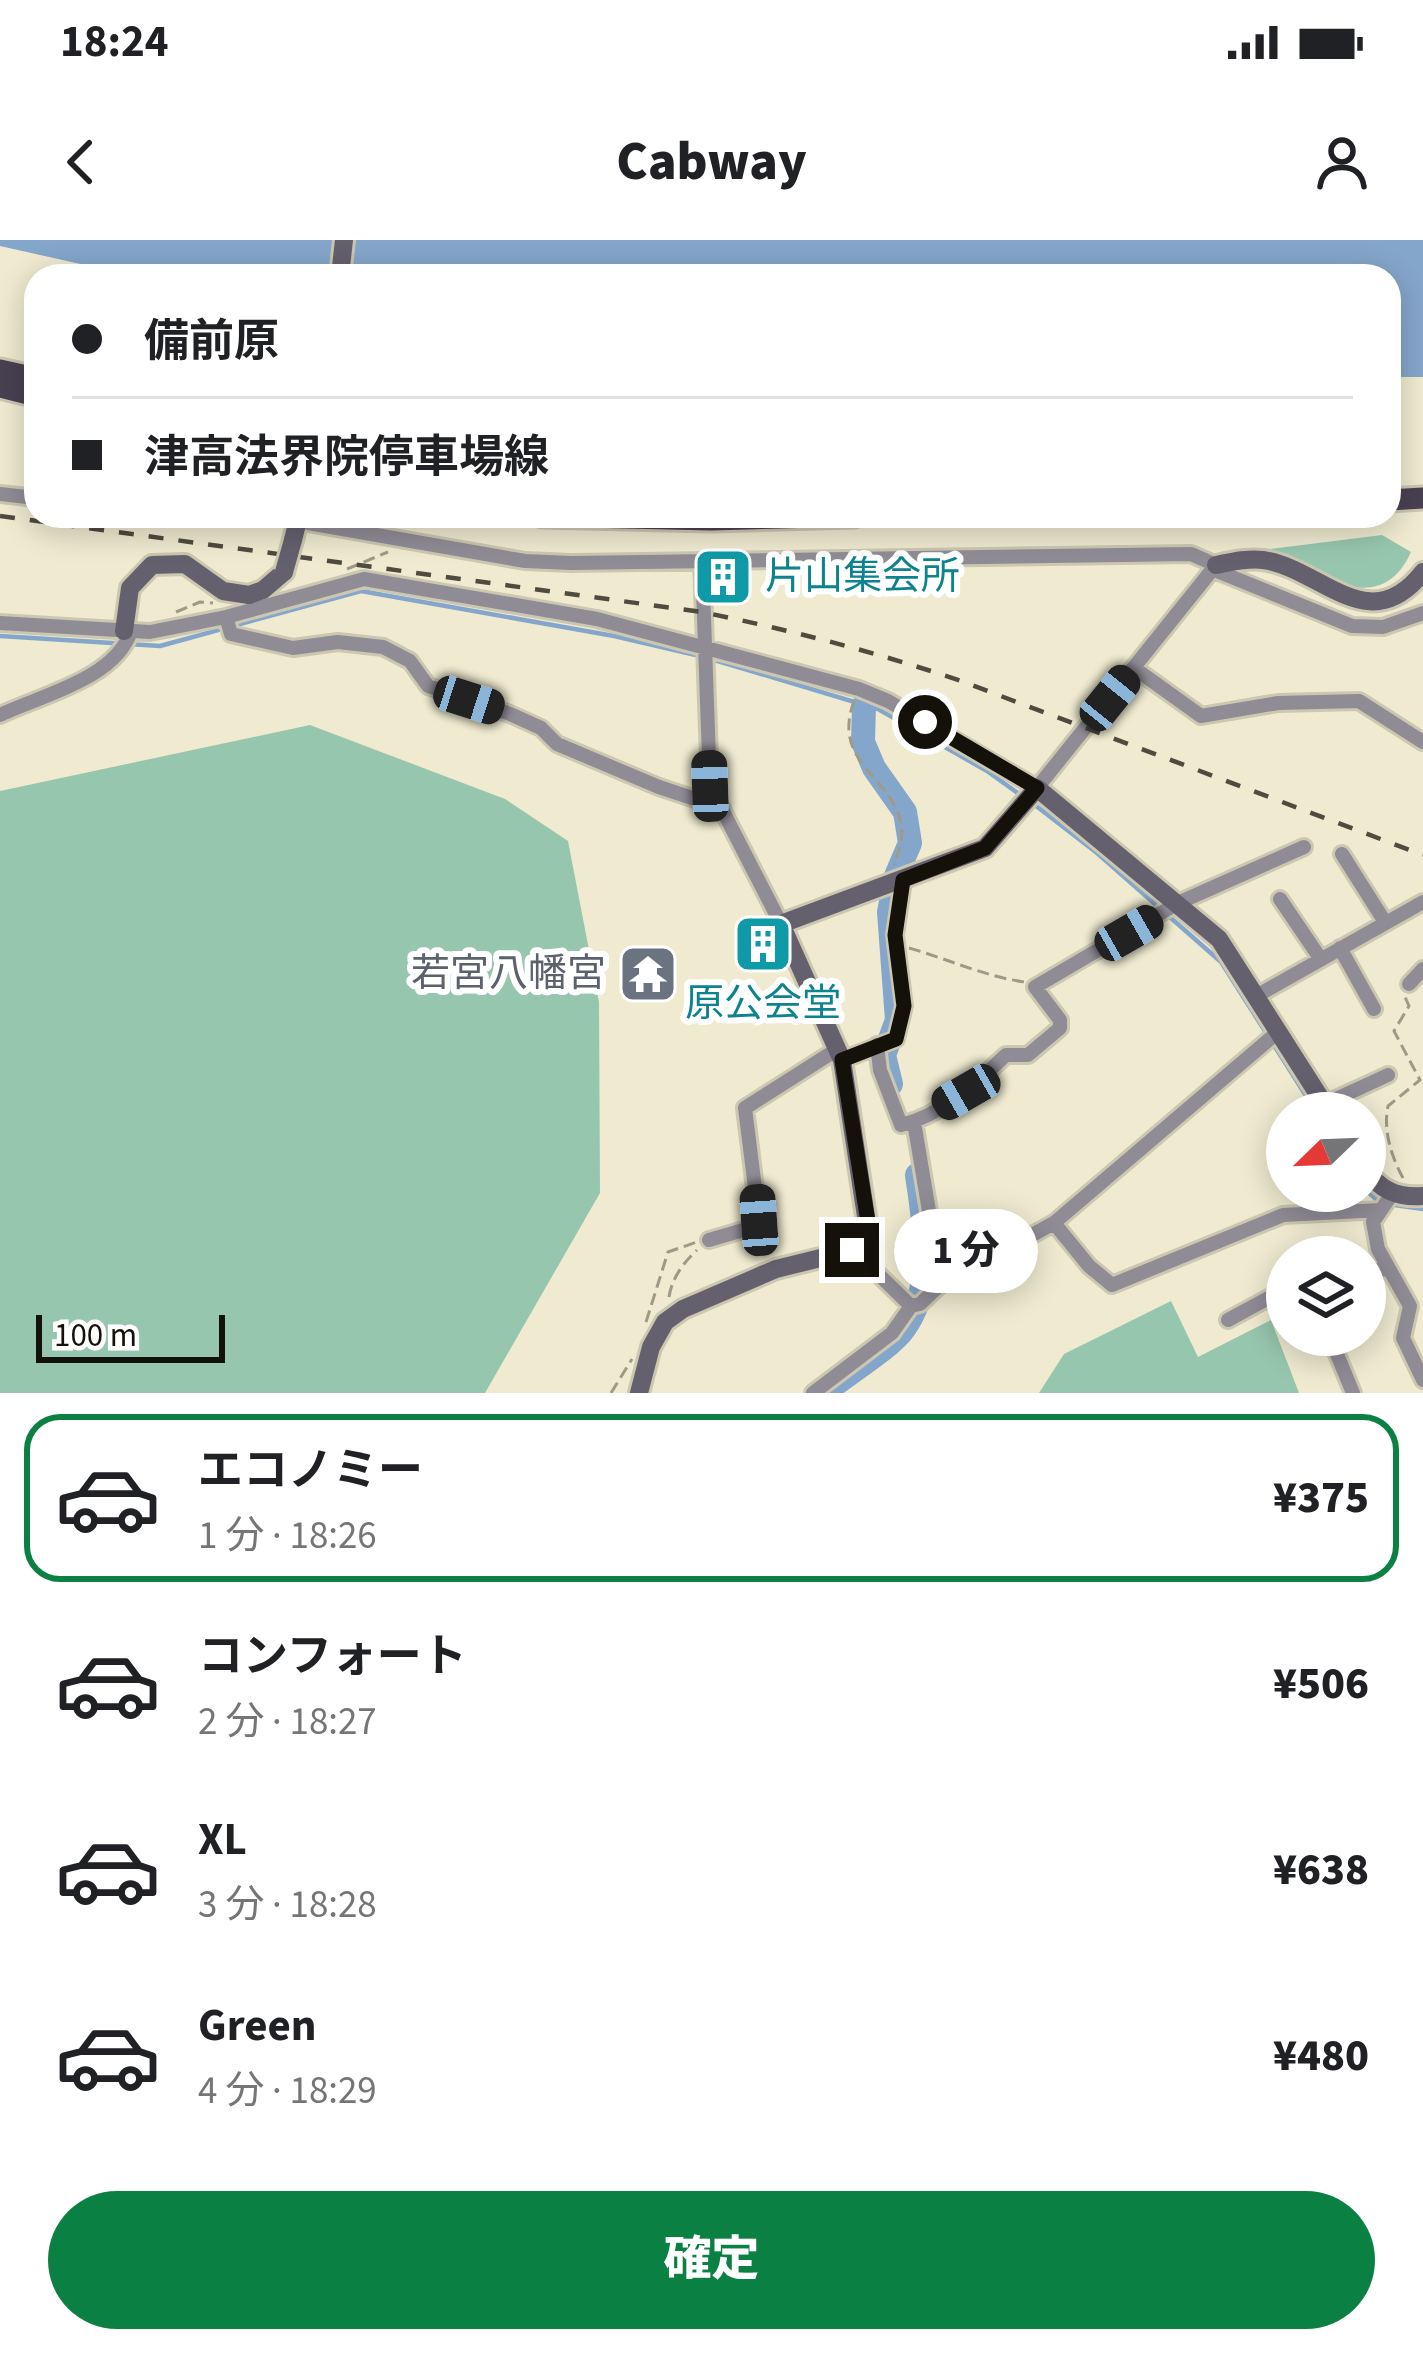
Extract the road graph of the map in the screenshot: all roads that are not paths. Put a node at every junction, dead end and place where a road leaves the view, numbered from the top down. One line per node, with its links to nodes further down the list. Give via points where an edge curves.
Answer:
1 (293, 528): 9 (main road, bridge, via 284,572 263,590 234,594 184,563 152,566 130,588)
2 (347, 528): 3 (street, via 526,561)
3 (702, 561): 4 (street, via 1191,554); 10 (street)
4 (1214, 567): 5 (main road, via 1264,560 1369,602 1398,595); 6 (street, via 1352,626 1383,627); 11 (street)
5 (1423, 572)
6 (1423, 614)
7 (0, 623): 9 (street)
8 (229, 626): 9 (street); 10 (street, via 364,579 563,612); 15 (street, via 292,648 383,647 410,661 428,686)
9 (127, 638): 12 (street, via 71,685)
10 (705, 654): 14 (street, via 888,700); 15 (street, via 710,786)
11 (1134, 668): 13 (street, via 1201,716 1359,701); 14 (street)
12 (0, 715)
13 (1423, 742)
14 (1031, 795): 18 (main road, via 985,848); 21 (main road)
15 (722, 808): 23 (street)
16 (1304, 847): 21 (street)
17 (1342, 854): 22 (street)
18 (897, 882): 23 (main road); 31 (street, via 903,1022)
19 (1280, 899): 25 (street)
20 (1423, 902): 22 (street)
21 (1169, 909): 28 (main road, via 1219,939); 36 (street, via 1035,987 1060,1028)
22 (1385, 922): 24 (street)
23 (781, 924): 32 (main road)
24 (1340, 948): 25 (street); 29 (street)
25 (1320, 958): 28 (street)
26 (1423, 969): 27 (street)
27 (1409, 984)
28 (1258, 995): 30 (main road)
29 (1374, 1009)
30 (1273, 1036): 34 (main road); 38 (street)
31 (886, 1041): 32 (street); 36 (street, via 880,1070 901,1126)
32 (839, 1055): 39 (street, via 746,1108 759,1220); 40 (main road, via 869,1228)
33 (1388, 1076): 35 (street)
34 (1315, 1092)
35 (1359, 1092)
36 (909, 1123): 43 (street, via 929,1209)
37 (1395, 1201): 38 (street, via 1282,1215 1112,1286); 42 (street, via 1373,1222)
38 (1054, 1223): 43 (street)
39 (709, 1240)
40 (861, 1247): 45 (street, via 876,1272); 49 (main road, via 749,1279 655,1323)
41 (1386, 1269): 42 (street)
42 (1389, 1269): 48 (street, via 1410,1306 1403,1338)
43 (933, 1291): 45 (street)
44 (1266, 1299): 46 (street)
45 (915, 1305): 50 (street, via 892,1334)
46 (1228, 1320)
47 (1338, 1356): 51 (street)
48 (1423, 1380)
49 (639, 1393)
50 (813, 1393)
51 (1353, 1393)

